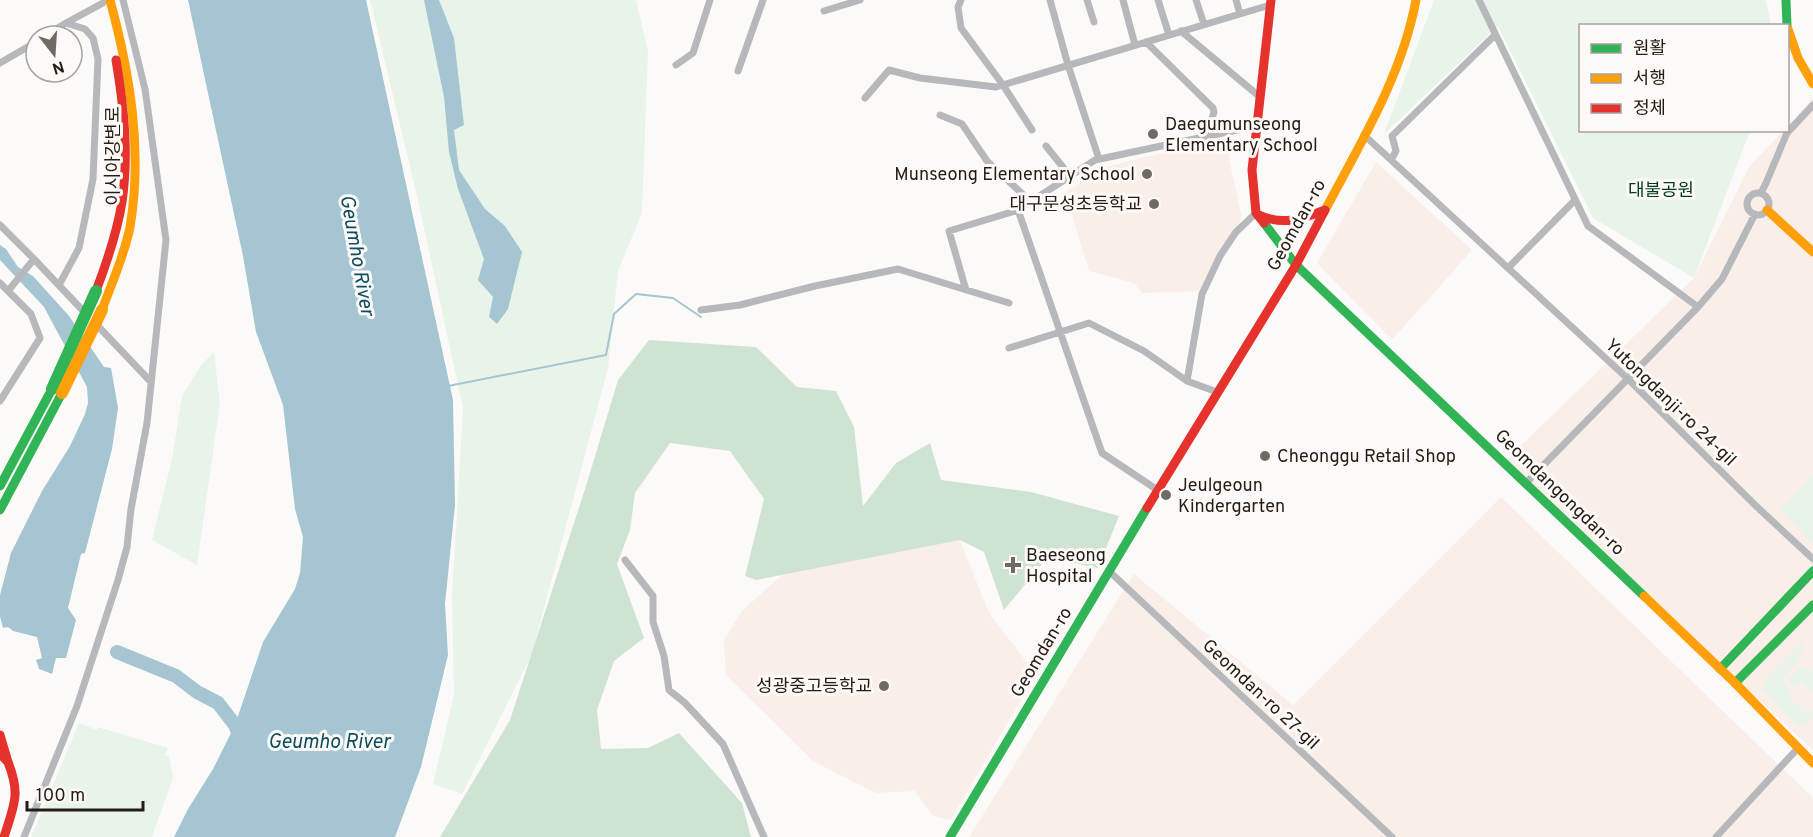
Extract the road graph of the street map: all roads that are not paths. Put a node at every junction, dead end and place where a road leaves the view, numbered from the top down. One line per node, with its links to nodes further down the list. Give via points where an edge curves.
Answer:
1 (123, 0): 72 (street, via 145,89 166,240)
2 (710, 0): 31 (street, via 693,53)
3 (763, 0): 33 (street)
4 (860, 0): 17 (street)
5 (961, 0): 35 (street, via 961,28)
6 (1050, 0): 32 (street)
7 (1087, 0): 19 (street)
8 (1123, 0): 28 (street)
9 (1158, 0): 25 (street)
10 (1196, 0): 21 (street)
11 (1236, 0): 18 (street)
12 (1416, 0): 44 (main road, Geomdan-ro, via 1411,27 1383,100)
13 (1479, 0): 26 (street)
14 (1786, 0): 22 (main road)
15 (105, 1): 20 (street); 74 (main road, 이시아강변로, bridge, via 123,106 123,201 110,255); 74 (main road, 이시아강변로, bridge, via 118,27 133,106 133,209 122,258 102,310)
16 (1270, 2): 18 (street); 36 (main road)
17 (825, 11)
18 (1240, 14): 21 (street)
19 (1094, 22)
20 (66, 23): 63 (street, via 85,29 93,38 99,59 93,179 79,248)
21 (1203, 24): 23 (street)
22 (1787, 24)
23 (1181, 31): 25 (street); 36 (street)
24 (1789, 34): 34 (main road, via 1794,52)
25 (1169, 35): 27 (street)
26 (1495, 35): 48 (street, via 1392,136 1396,151); 51 (street)
27 (1146, 42): 28 (street); 45 (street, via 1213,108)
28 (1135, 45): 32 (street)
29 (24, 49): 30 (street)
30 (0, 63)
31 (676, 65)
32 (1068, 65): 35 (street); 47 (street)
33 (738, 71)
34 (1813, 84)
35 (1003, 85): 37 (street, via 920,78 889,70); 41 (street)
36 (1260, 97): 40 (main road)
37 (865, 98)
38 (1813, 105): 42 (street)
39 (940, 115): 52 (street, via 962,124 987,161)
40 (1256, 126): 45 (street); 56 (main road, via 1252,170)
41 (1032, 130)
42 (1789, 131)
43 (1788, 132): 50 (street)
44 (1364, 135): 48 (street, Yutongdanji-ro 24-gil); 54 (main road, Geomdan-ro)
45 (1206, 137): 47 (street)
46 (1046, 146): 49 (street)
47 (1099, 159): 49 (street)
48 (1391, 160): 61 (street, Yutongdanji-ro 24-gil)
49 (1070, 176): 52 (street)
50 (1761, 193): 55 (street, via 1768,200); 55 (street, via 1754,194 1748,206 1752,212)
51 (1575, 200): 61 (street); 67 (street, via 1588,226)
52 (1030, 202): 53 (street)
53 (1018, 210): 65 (street, via 949,231); 69 (street)
54 (1325, 210): 56 (main road, via 1294,222 1271,221); 60 (main road, Geomdan-ro)
55 (1761, 212): 58 (main road); 67 (street, via 1722,279)
56 (1256, 213): 60 (main road, Geomdangongdan-ro); 73 (street, via 1236,231 1202,294)
57 (0, 225): 59 (street)
58 (1813, 252)
59 (34, 259): 63 (street); 64 (street)
60 (1296, 265): 75 (main road, Geomdan-ro); 77 (main road, Geomdangongdan-ro)
61 (1508, 268): 71 (street, Yutongdanji-ro 24-gil)
62 (0, 283): 64 (street)
63 (59, 285): 72 (street)
64 (8, 290): 76 (street, via 31,314 40,338)
65 (966, 290): 66 (street); 68 (street, via 898,270)
66 (1009, 303)
67 (1698, 307): 71 (street)
68 (701, 310)
69 (1060, 332): 70 (street); 73 (street, via 1089,323 1144,351); 79 (street, via 1102,453)
70 (1009, 348)
71 (1627, 378): 77 (street); 81 (street, Yutongdanji-ro 24-gil)
72 (151, 381): 93 (street, via 128,547 77,706)
73 (1187, 381): 75 (street)
74 (57, 391): 78 (main road); 80 (main road)
75 (1217, 392): 79 (main road, Geomdan-ro)
76 (0, 401)
77 (1525, 484): 86 (main road, Geomdangongdan-ro)
78 (0, 486)
79 (1159, 491): 84 (main road, Geomdan-ro)
80 (0, 510)
81 (1813, 559)
82 (625, 561): 94 (street, via 653,596 653,622 669,690 723,744)
83 (1813, 571): 86 (main road)
84 (1110, 572): 95 (main road, Geomdan-ro); 96 (street, Geomdan-ro 27-gil)
85 (1813, 605): 87 (main road)
86 (1720, 669): 87 (main road, Geomdangongdan-ro)
87 (1735, 683): 89 (main road, Geomdangongdan-ro)
88 (0, 735): 90 (main road)
89 (1798, 748): 91 (main road, Geomdangongdan-ro); 97 (street)
90 (4, 758): 92 (main road, via 15,779 16,798)
91 (1813, 763)
92 (4, 837)
93 (24, 837)
94 (764, 837)
95 (950, 837)
96 (1392, 837)
97 (1716, 837)

